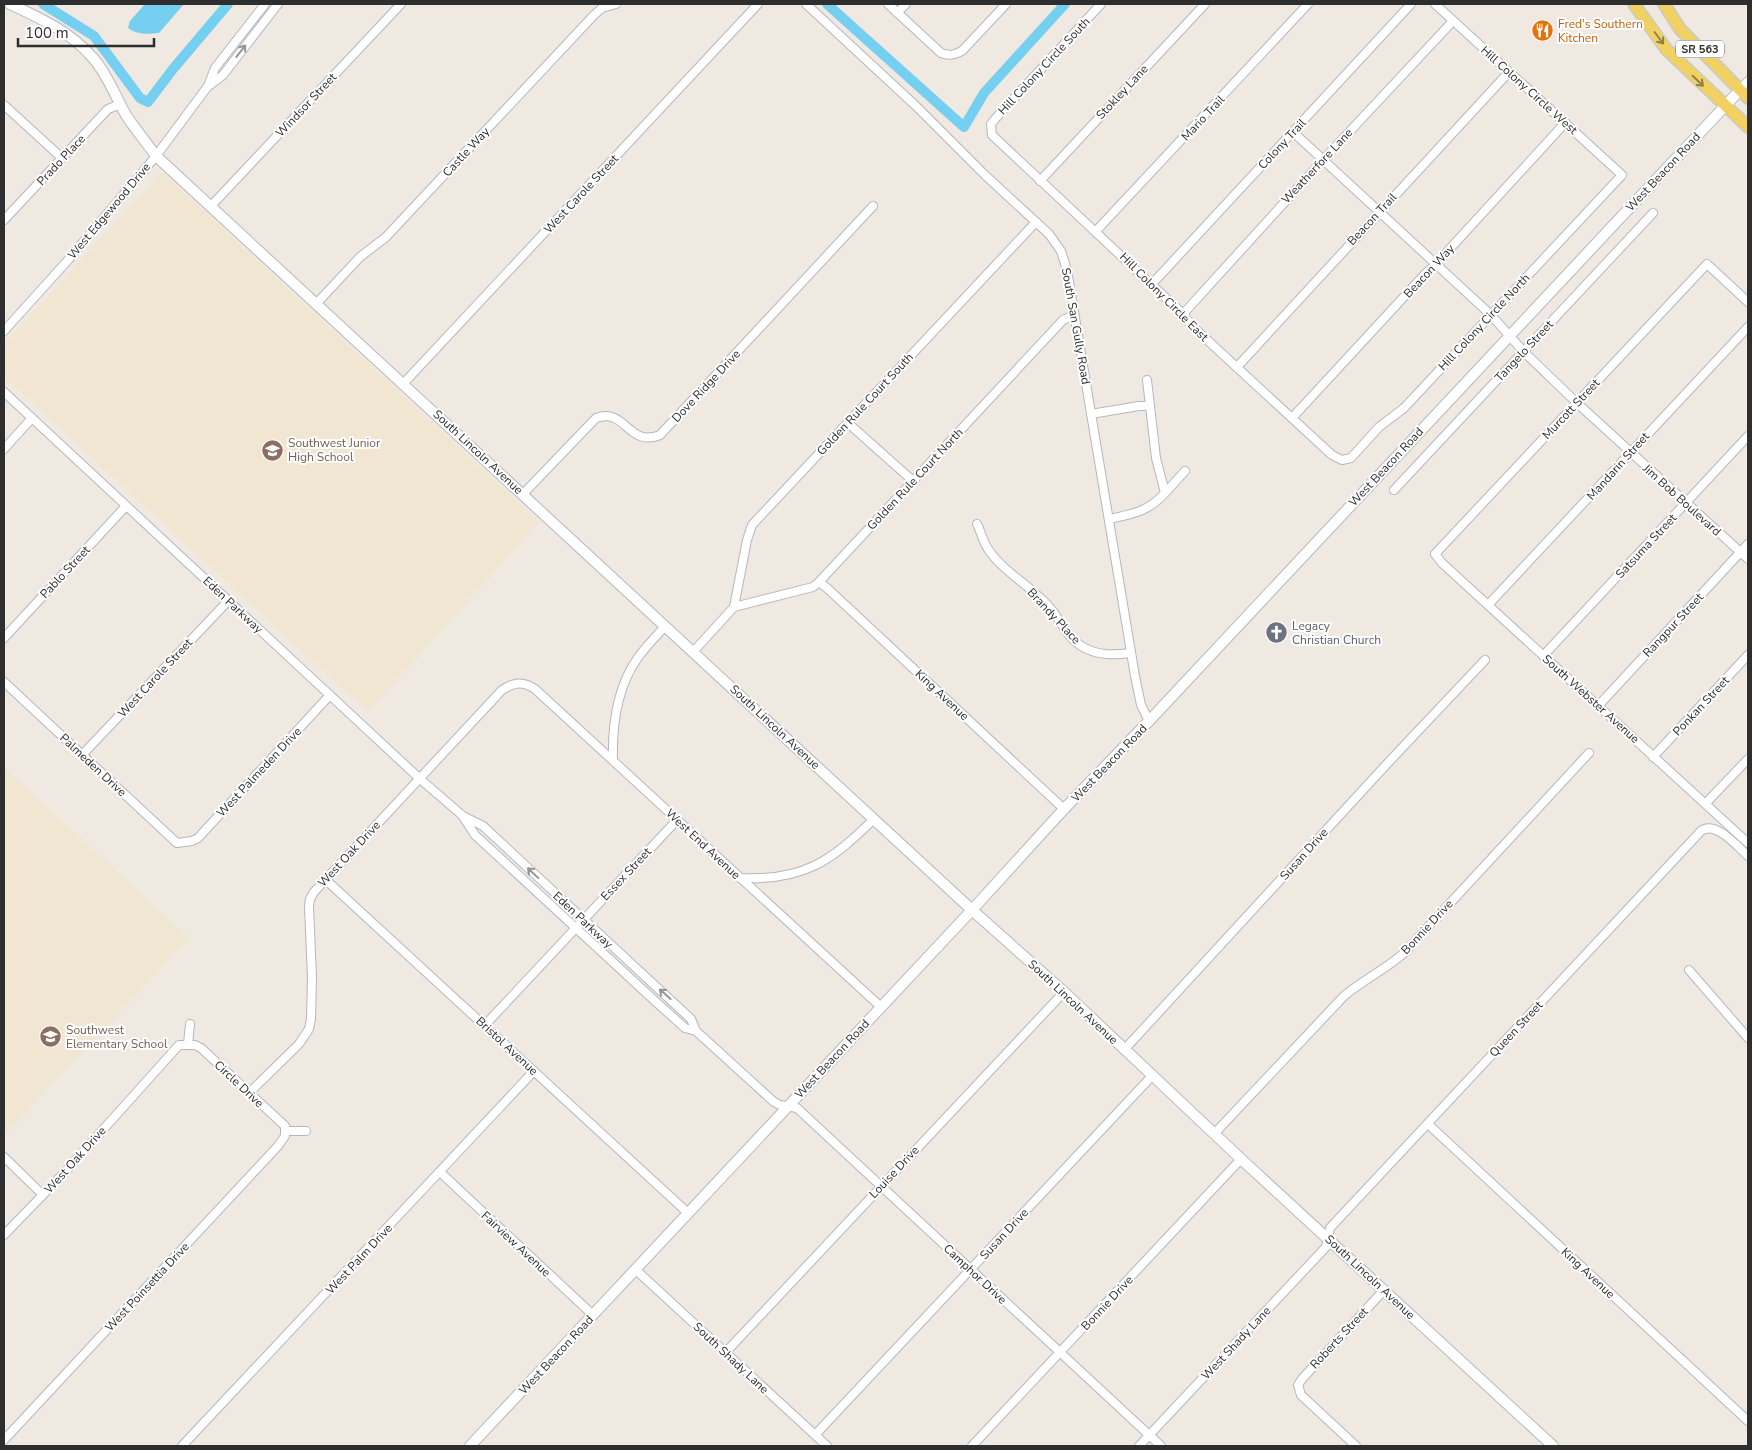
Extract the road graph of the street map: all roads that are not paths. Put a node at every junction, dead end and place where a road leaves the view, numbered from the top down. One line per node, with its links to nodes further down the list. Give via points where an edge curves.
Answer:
1 (10, 4): 24 (street, South Lincoln Avenue, via 49,22 84,49 102,70)
2 (265, 4): 22 (street, West Edgewood Drive, via 215,68)
3 (278, 4): 22 (street, West Edgewood Drive, one-way to 3, via 223,75)
4 (401, 4): 36 (street, Windsor Street)
5 (616, 4): 46 (street, Castle Way, via 602,8 594,16 386,237 360,257)
6 (758, 4): 56 (street, West Carole Street)
7 (806, 4): 41 (street, South San Gully Road)
8 (888, 4): 18 (street)
9 (906, 4): 18 (street)
10 (1006, 4): 18 (street, via 955,55 941,53)
11 (1101, 4): 29 (street, Hill Colony Circle South, via 995,119)
12 (1204, 4): 35 (street, Stokley Lane)
13 (1308, 4): 42 (street, Mario Trail)
14 (1411, 4): 30 (street, Colony Trail)
15 (1435, 4): 19 (street, Hill Colony Circle West)
16 (1634, 4): 26 (main road, SR 563, one-way to 26, via 1666,49)
17 (1664, 4): 23 (main road, SR 563, via 1680,29)
18 (897, 13)
19 (1453, 21): 20 (street, Hill Colony Circle West); 33 (street, Weatherfore Lane)
20 (1508, 72): 27 (street, Hill Colony Circle West); 38 (street, Beacon Trail)
21 (1748, 81): 23 (street, West Beacon Road)
22 (208, 86): 31 (street, West Edgewood Drive)
23 (1744, 94): 26 (street, West Beacon Road)
24 (121, 104): 31 (street, South Lincoln Avenue); 32 (street, Prado Place, via 108,109)
25 (4, 105): 32 (street)
26 (1725, 106): 28 (main road, SR 563); 52 (street, West Beacon Road)
27 (1565, 123): 34 (street, Hill Colony Circle West); 43 (street, Beacon Way)
28 (1748, 127)
29 (991, 129): 35 (street, Hill Colony Circle East, via 992,135)
30 (1293, 132): 33 (street, Jim Bob Boulevard); 44 (street, Colony Trail)
31 (156, 156): 36 (street, South Lincoln Avenue); 51 (street, West Edgewood Drive)
32 (62, 158): 40 (street, Prado Place)
33 (1322, 160): 38 (street, Jim Bob Boulevard); 47 (street, Weatherfore Lane)
34 (1621, 176): 49 (street, Hill Colony Circle North)
35 (1040, 181): 42 (street, Hill Colony Circle East)
36 (211, 206): 46 (street, South Lincoln Avenue)
37 (873, 206): 72 (street, Dove Ridge Drive, via 660,435 639,437 615,417 596,418)
38 (1378, 212): 43 (street, Jim Bob Boulevard); 54 (street, Beacon Trail)
39 (1654, 213): 53 (street, Tangelo Street)
40 (4, 220)
41 (1036, 222): 48 (street, South San Gully Road, via 1061,251); 63 (street, Golden Rule Court South)
42 (1096, 231): 44 (street, Hill Colony Circle East)
43 (1435, 265): 49 (street, Jim Bob Boulevard); 62 (street, Beacon Way)
44 (1152, 284): 47 (street, Hill Colony Circle East)
45 (1748, 302): 58 (street, Murcott Street, via 1707,264)
46 (316, 304): 56 (street, South Lincoln Avenue)
47 (1183, 314): 54 (street, Hill Colony Circle East)
48 (1074, 315): 60 (street, South San Gully Road); 69 (street, Golden Rule Court North, via 1063,320)
49 (1491, 315): 52 (street, Jim Bob Boulevard); 67 (street, Hill Colony Circle North, via 1404,408 1379,427 1350,458)
50 (1748, 328): 66 (street, Mandarin Street)
51 (4, 331)
52 (1509, 335): 53 (street, Jim Bob Boulevard); 96 (street, West Beacon Road)
53 (1524, 352): 58 (street, Jim Bob Boulevard); 70 (street, Tangelo Street)
54 (1237, 367): 62 (street, Hill Colony Circle East)
55 (1146, 380): 59 (street)
56 (403, 384): 72 (street, South Lincoln Avenue)
57 (4, 392): 61 (street, Eden Parkway)
58 (1577, 404): 66 (street, Jim Bob Boulevard); 79 (street, Murcott Street)
59 (1150, 406): 60 (street); 71 (street, via 1156,458)
60 (1091, 414): 75 (street, South San Gully Road)
61 (32, 418): 65 (street); 74 (street, Eden Parkway)
62 (1292, 418): 67 (street, Hill Colony Circle East, via 1332,455)
63 (848, 423): 69 (street); 84 (street, Golden Rule Court South, via 752,525)
64 (1748, 436): 73 (street, Satsuma Street)
65 (4, 449)
66 (1629, 453): 73 (street, Jim Bob Boulevard); 83 (street, Mandarin Street)
67 (1342, 460)
68 (1185, 471): 71 (street)
69 (913, 482): 81 (street, Golden Rule Court North)
70 (1394, 490)
71 (1165, 493): 75 (street, via 1139,513)
72 (523, 494): 85 (street, South Lincoln Avenue)
73 (1686, 502): 78 (street, Jim Bob Boulevard); 90 (street, Satsuma Street)
74 (126, 506): 82 (street, Eden Parkway); 86 (street, Pablo Street)
75 (1109, 519): 88 (street, South San Gully Road)
76 (978, 524): 88 (street, Brandy Place, via 986,548 1052,610 1081,646 1102,654)
77 (1748, 544): 78 (street, Rangpur Street)
78 (1741, 552): 80 (street, Jim Bob Boulevard); 95 (street, Rangpur Street)
79 (1435, 554): 83 (street, South Webster Avenue)
80 (1748, 559)
81 (818, 582): 84 (street, Golden Rule Court North, via 813,587); 104 (street, King Avenue)
82 (228, 600): 94 (street, Eden Parkway); 98 (street, West Carole Street)
83 (1488, 605): 90 (street, South Webster Avenue)
84 (734, 607): 87 (street)
85 (665, 626): 87 (street, South Lincoln Avenue); 101 (street, via 636,661 622,689 612,742)
86 (4, 638)
87 (693, 652): 106 (street, South Lincoln Avenue)
88 (1131, 653): 96 (street, South San Gully Road, via 1141,705)
89 (1748, 655): 99 (street, Ponkan Street)
90 (1543, 656): 95 (street, South Webster Avenue)
91 (1485, 660): 124 (street, Susan Drive)
92 (4, 682): 98 (street, Palmeden Drive)
93 (523, 683): 101 (street, West End Avenue, via 535,689); 102 (street, West Oak Drive, via 510,684 502,690)
94 (330, 695): 102 (street, Eden Parkway); 108 (street, West Palmeden Drive, via 198,838)
95 (1598, 706): 99 (street, South Webster Avenue)
96 (1149, 721): 104 (street, West Beacon Road)
97 (1589, 753): 132 (street, Bonnie Drive, via 1404,953 1344,996)
98 (82, 755): 108 (street, Palmeden Drive, via 168,836 177,843)
99 (1653, 757): 103 (street, South Webster Avenue)
100 (1748, 759): 103 (street)
101 (613, 760): 107 (street, West End Avenue)
102 (419, 778): 105 (street, Eden Parkway); 112 (street, West Oak Drive)
103 (1706, 803): 109 (street, South Webster Avenue)
104 (1064, 809): 113 (street, West Beacon Road)
105 (463, 816): 114 (street, Eden Parkway, one-way to 105, via 483,826); 115 (street, Eden Parkway, via 475,834)
106 (874, 819): 111 (street, via 842,849 812,867 786,875); 113 (street, South Lincoln Avenue)
107 (677, 820): 111 (street, West End Avenue); 114 (street, Essex Street)
108 (184, 843)
109 (1748, 843)
110 (1748, 856): 129 (street, Queen Street, via 1718,829 1710,827 1701,831)
111 (740, 878): 118 (street, West End Avenue)
112 (326, 880): 120 (street, Bristol Avenue); 127 (street, West Oak Drive, via 314,892 309,907 312,977 309,1029 299,1044)
113 (972, 910): 117 (street, South Lincoln Avenue); 118 (street, West Beacon Road)
114 (584, 920): 115 (street, Essex Street); 121 (street, Eden Parkway, one-way to 114, via 692,1019)
115 (576, 928): 120 (street); 121 (street, Eden Parkway, via 685,1028)
116 (1689, 970): 122 (street)
117 (1064, 992): 124 (street, South Lincoln Avenue); 136 (street, Louise Drive)
118 (881, 1007): 128 (street, West Beacon Road)
119 (190, 1024): 123 (street)
120 (485, 1026): 125 (street, Bristol Avenue)
121 (696, 1031): 128 (street, Eden Parkway, via 774,1102)
122 (1748, 1038)
123 (188, 1044): 127 (street, Circle Drive, via 202,1048); 137 (street, West Oak Drive, via 179,1045 170,1054)
124 (1124, 1050): 126 (street, South Lincoln Avenue)
125 (534, 1071): 135 (street, West Palm Drive); 138 (street, Bristol Avenue)
126 (1152, 1076): 132 (street, South Lincoln Avenue); 142 (street, Susan Drive)
127 (249, 1093): 130 (street, Circle Drive, via 280,1120)
128 (788, 1106): 136 (street, Camphor Drive, via 797,1108); 138 (street, West Beacon Road)
129 (1428, 1124): 140 (street, Queen Street, via 1330,1228); 147 (street, King Avenue)
130 (286, 1131): 131 (street); 150 (street, West Poinsettia Drive, via 278,1146)
131 (306, 1131)
132 (1214, 1134): 134 (street, South Lincoln Avenue)
133 (4, 1157): 137 (street)
134 (1241, 1159): 140 (street, South Lincoln Avenue); 146 (street, Bonnie Drive)
135 (440, 1172): 144 (street, Fairview Avenue); 151 (street, West Palm Drive)
136 (881, 1186): 142 (street, Camphor Drive); 145 (street, Louise Drive)
137 (43, 1195): 139 (street, West Oak Drive)
138 (688, 1213): 141 (street, West Beacon Road)
139 (4, 1235)
140 (1327, 1237): 143 (street, South Lincoln Avenue); 149 (street, West Shady Lane, via 1326,1247)
141 (636, 1270): 144 (street, West Beacon Road); 145 (street, South Shady Lane)
142 (970, 1270): 146 (street, Camphor Drive); 148 (street, Susan Drive)
143 (1384, 1290): 157 (street, Roberts Street, via 1302,1379 1298,1389); 158 (street, South Lincoln Avenue)
144 (594, 1315): 152 (street, West Beacon Road)
145 (726, 1352): 148 (street, South Shady Lane)
146 (1059, 1353): 149 (street, Camphor Drive); 154 (street, Bonnie Drive)
147 (1748, 1421)
148 (815, 1435): 153 (street, South Shady Lane)
149 (1150, 1435): 155 (street, West Shady Lane); 156 (street, Camphor Drive)
150 (4, 1440)
151 (182, 1446)
152 (470, 1446)
153 (827, 1446)
154 (972, 1446)
155 (1139, 1446)
156 (1161, 1446)
157 (1356, 1446)
158 (1553, 1446)

